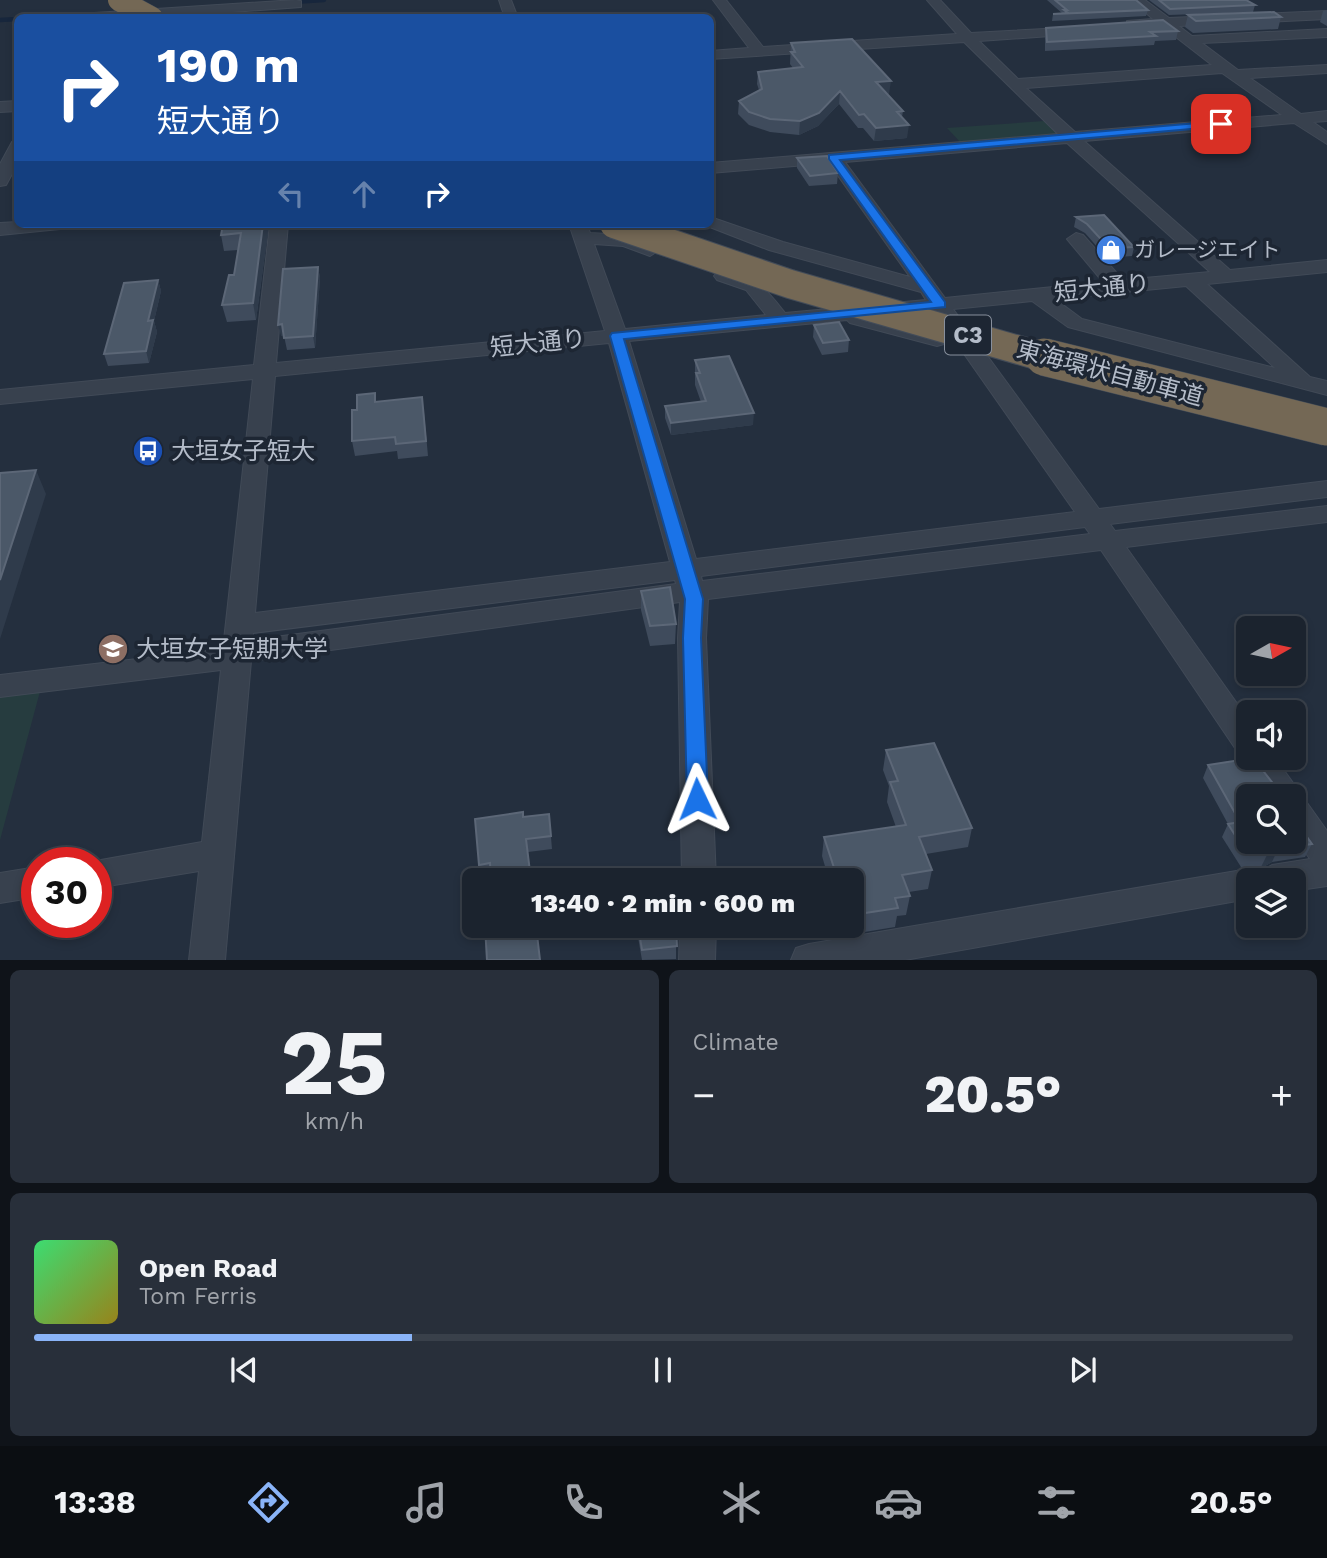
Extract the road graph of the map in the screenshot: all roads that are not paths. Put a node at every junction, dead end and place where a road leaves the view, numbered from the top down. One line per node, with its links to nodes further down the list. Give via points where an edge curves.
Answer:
1 (95, 0): 8 (street)
2 (179, 0): 7 (street)
3 (719, 0): 18 (street)
4 (933, 0): 16 (street)
5 (1137, 0): 12 (street)
6 (296, 4): 7 (street)
7 (198, 10): 8 (street); 10 (street)
8 (123, 11): 9 (street)
9 (103, 14)
10 (205, 14)
11 (1327, 15): 12 (street)
12 (1162, 22): 13 (street); 17 (street)
13 (1117, 24)
14 (1097, 27): 16 (street)
15 (1327, 33): 17 (street)
16 (966, 37): 18 (street); 22 (street)
17 (1186, 40): 21 (street)
18 (759, 52): 19 (street)
19 (714, 55)
20 (1327, 69): 21 (street)
21 (1230, 72): 22 (street); 24 (street)
22 (1015, 84): 25 (street)
23 (1327, 116): 24 (street)
24 (1297, 118): 25 (street); 26 (street)
25 (1070, 136): 28 (street); 37 (street)
26 (1327, 139)
27 (14, 153): 30 (street)
28 (832, 157): 29 (street); 41 (street)
29 (714, 168)
30 (0, 181)
31 (714, 224): 41 (street)
32 (279, 228): 46 (street)
33 (626, 228): 51 (highway, 東海環状自動車道 / C3, bridge, via 790,283 994,343)
34 (580, 231): 43 (street, via 626,241 753,286); 44 (street)
35 (1076, 239): 39 (street)
36 (1327, 266): 37 (street, 短大通り)
37 (1226, 276): 38 (street, 短大通り)
38 (1190, 279): 39 (street, 短大通り); 47 (street)
39 (1118, 286): 40 (street, 短大通り)
40 (1036, 295): 41 (street, 短大通り); 47 (street, via 1075,323)
41 (934, 296): 42 (street, 短大通り); 45 (street)
42 (839, 314): 43 (street, 短大通り); 45 (street)
43 (780, 320): 44 (street, 短大通り)
44 (617, 336): 46 (street, 短大通り); 56 (street)
45 (971, 349): 52 (street); 55 (street)
46 (266, 371): 49 (street, 短大通り); 57 (street)
47 (1305, 383): 48 (street); 50 (street)
48 (1327, 388)
49 (0, 397)
50 (1327, 404)
51 (1327, 427)
52 (1327, 444)
53 (1327, 489): 55 (street)
54 (1327, 514): 55 (street)
55 (1101, 530): 56 (street); 59 (street)
56 (689, 581): 57 (street); 63 (street)
57 (239, 643): 58 (street); 61 (street)
58 (0, 686)
59 (1236, 726)
60 (1306, 828): 62 (street)
61 (217, 854): 64 (street); 71 (street)
62 (1327, 858)
63 (699, 868)
64 (112, 870)
65 (1327, 871): 66 (street)
66 (1306, 874)
67 (21, 885): 69 (street)
68 (1236, 886): 73 (street)
69 (0, 888)
70 (698, 938): 72 (street)
71 (207, 960)
72 (697, 960)
73 (809, 960)

